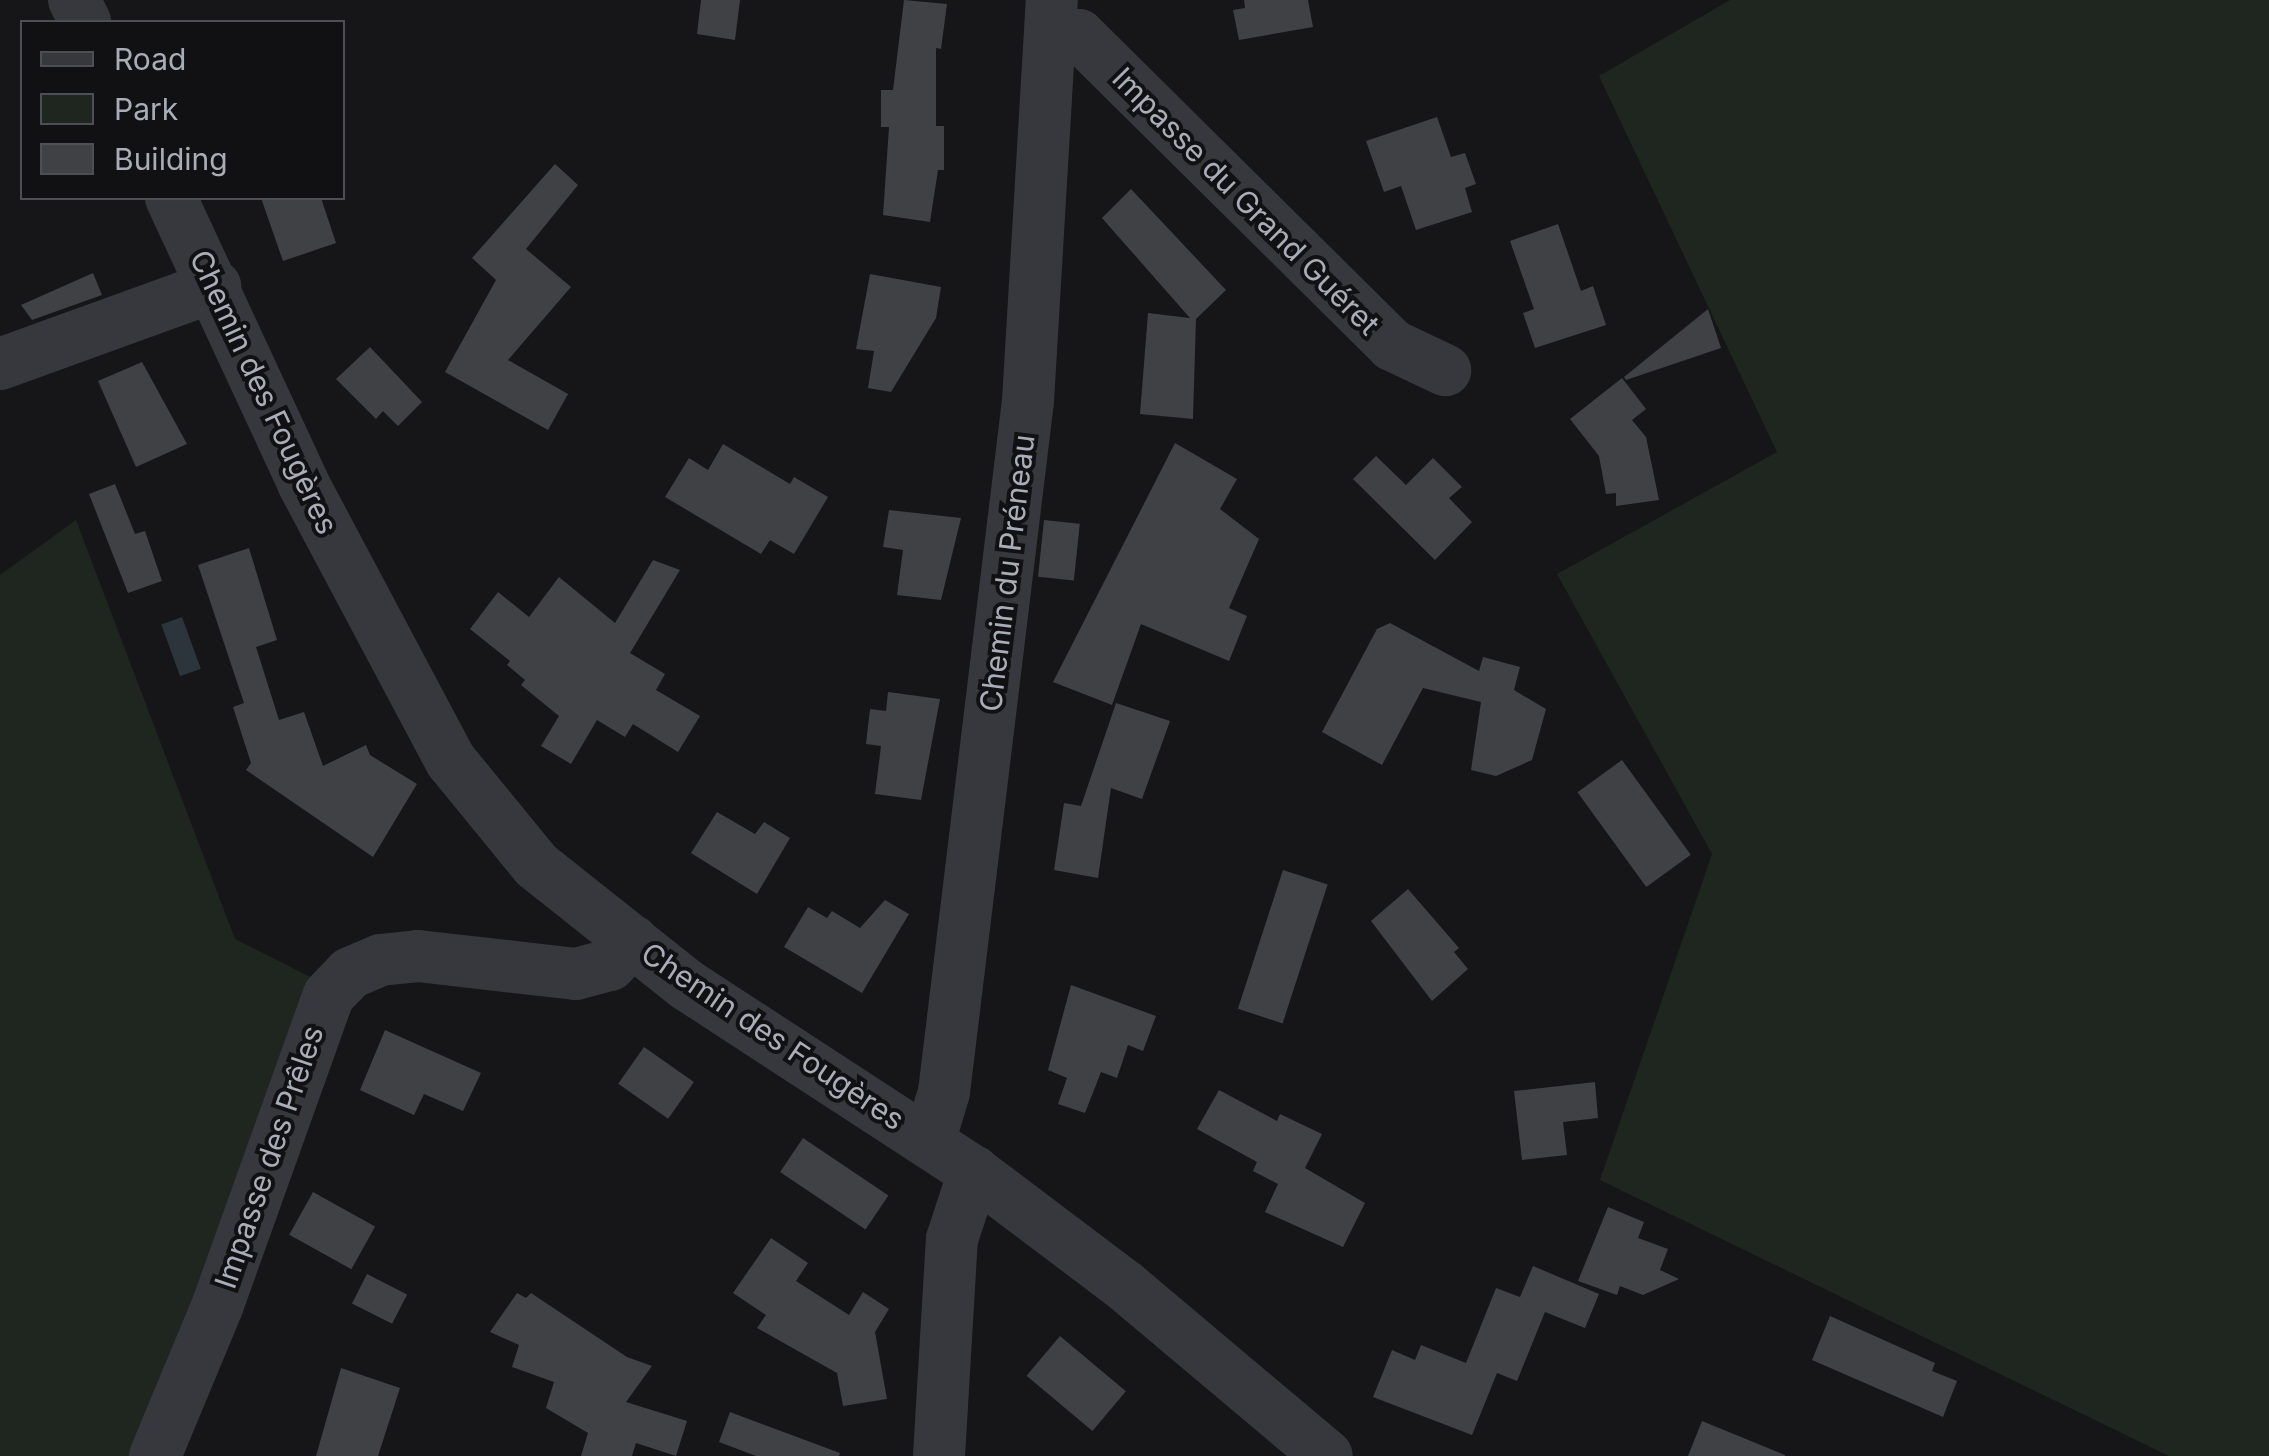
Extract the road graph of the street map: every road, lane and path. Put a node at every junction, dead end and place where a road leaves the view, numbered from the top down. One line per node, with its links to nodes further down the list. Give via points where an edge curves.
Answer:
1 (1051, 17): 5 (street, Impasse du Grand Guéret, via 1079,35 1392,345); 7 (street, Chemin du Préneau, via 1028,401 944,1092)
2 (172, 200): 3 (street, Chemin des Fougères)
3 (215, 286): 4 (street); 6 (street, Chemin des Fougères, via 304,483 452,761 536,865)
4 (0, 364)
5 (1444, 370)
6 (632, 941): 7 (street, Chemin des Fougères, via 687,985); 9 (street, Impasse des Prêles, via 610,965 576,974 418,956 380,960 350,973 328,996 191,1378)
7 (929, 1142): 8 (street, Chemin des Fougères)
8 (974, 1172): 10 (street, via 952,1239); 11 (street, Chemin des Fougères, via 1124,1286)
9 (155, 1456)
10 (939, 1456)
11 (1326, 1456)

